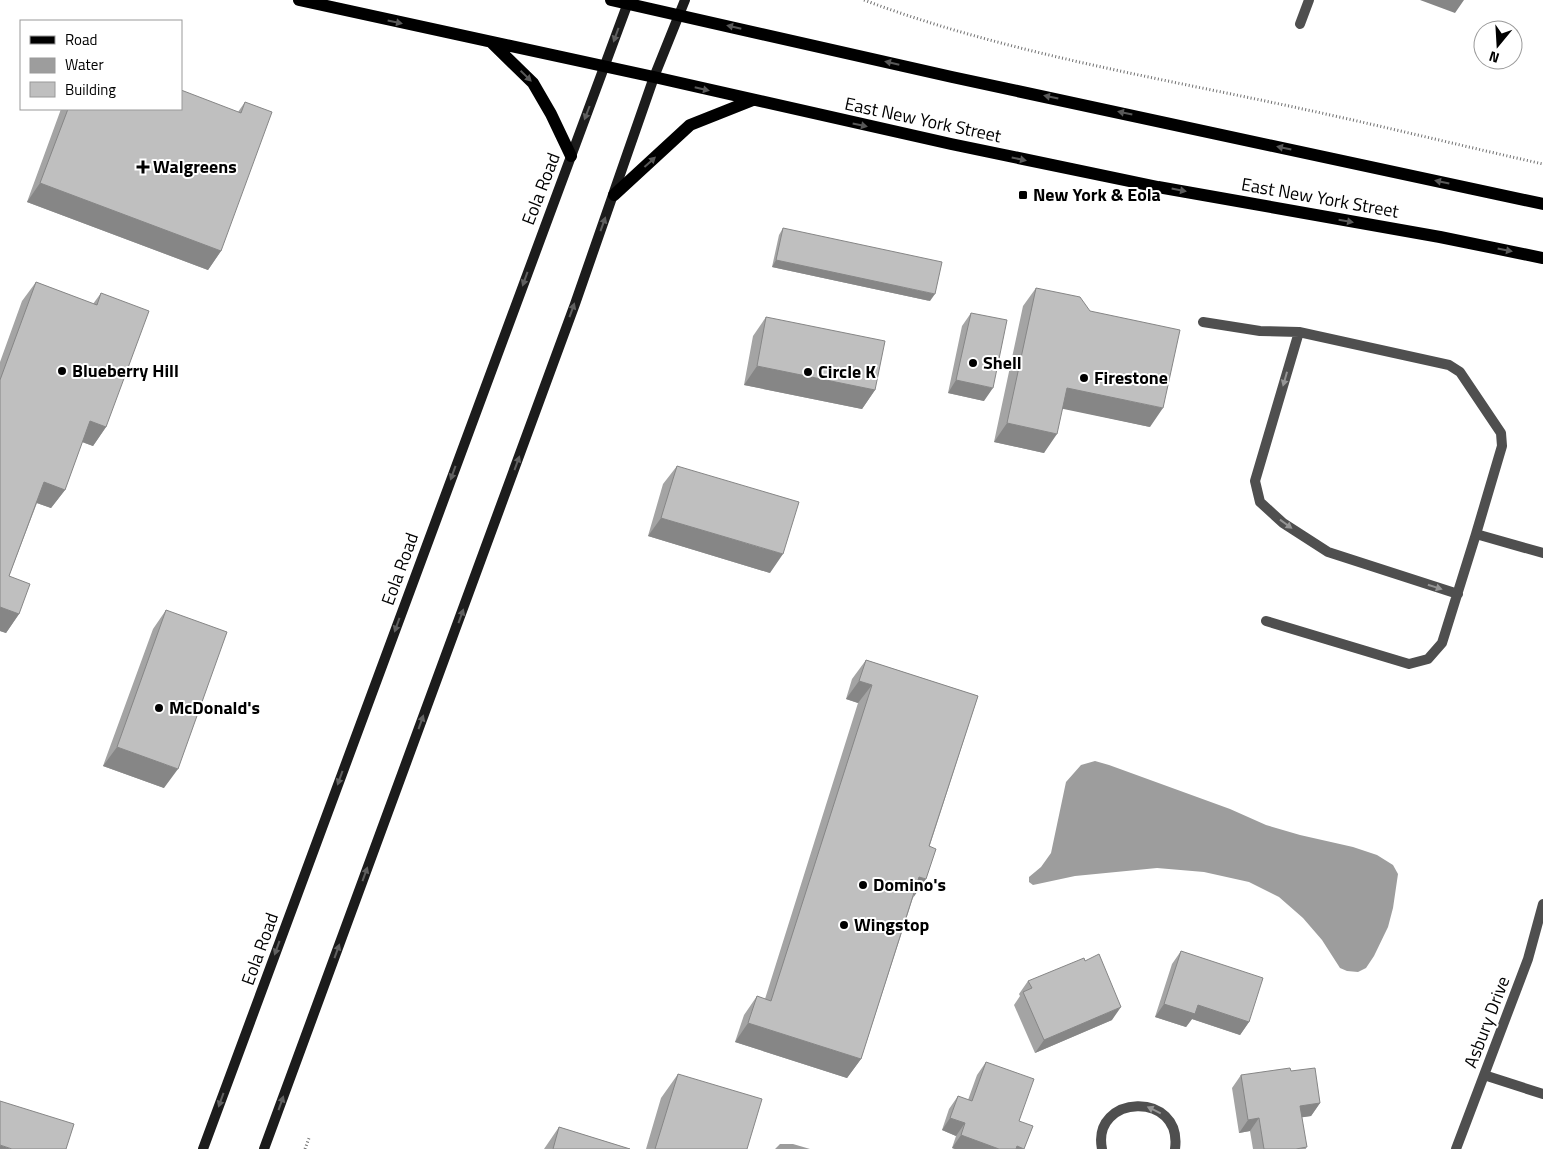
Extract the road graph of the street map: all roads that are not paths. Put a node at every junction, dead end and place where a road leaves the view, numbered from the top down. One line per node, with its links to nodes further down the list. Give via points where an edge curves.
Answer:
1 (299, 0): 8 (main road, East New York Street, one-way to 8)
2 (611, 0): 5 (main road)
3 (685, 0): 6 (main road)
4 (1308, 0): 7 (street)
5 (628, 2): 6 (main road); 9 (main road, Eola Road, one-way to 9)
6 (679, 15): 10 (main road); 14 (main road, one-way to 6)
7 (1300, 24)
8 (491, 42): 9 (main road, East New York Street); 12 (main road, one-way to 12, via 533,83)
9 (605, 67): 10 (main road, East New York Street); 12 (main road, Eola Road, one-way to 12)
10 (654, 78): 11 (main road, East New York Street, one-way to 11); 13 (main road)
11 (753, 100): 13 (main road, one-way to 11, via 690,125); 15 (main road, East New York Street, one-way to 15, via 1058,167)
12 (571, 156): 25 (main road, Eola Road, one-way to 25)
13 (614, 195): 26 (main road, one-way to 13)
14 (1543, 204)
15 (1543, 258)
16 (1203, 322): 17 (street, via 1260,331)
17 (1298, 332): 18 (street, via 1449,366 1460,372 1501,433 1502,446); 20 (street, one-way to 20, via 1255,481 1260,502 1283,523 1328,552)
18 (1476, 534): 19 (street); 20 (street)
19 (1543, 553)
20 (1458, 594): 21 (street, via 1442,643 1428,659 1409,664)
21 (1266, 621)
22 (1543, 904): 23 (street, Asbury Drive, via 1528,959)
23 (1484, 1075): 24 (street); 29 (street, Asbury Drive)
24 (1543, 1094)
25 (203, 1149)
26 (264, 1149)
27 (1102, 1149): 28 (street, one-way to 27, via 1173,1127 1166,1117 1148,1106 1134,1105 1112,1116 1104,1128)
28 (1175, 1149)
29 (1456, 1149)

